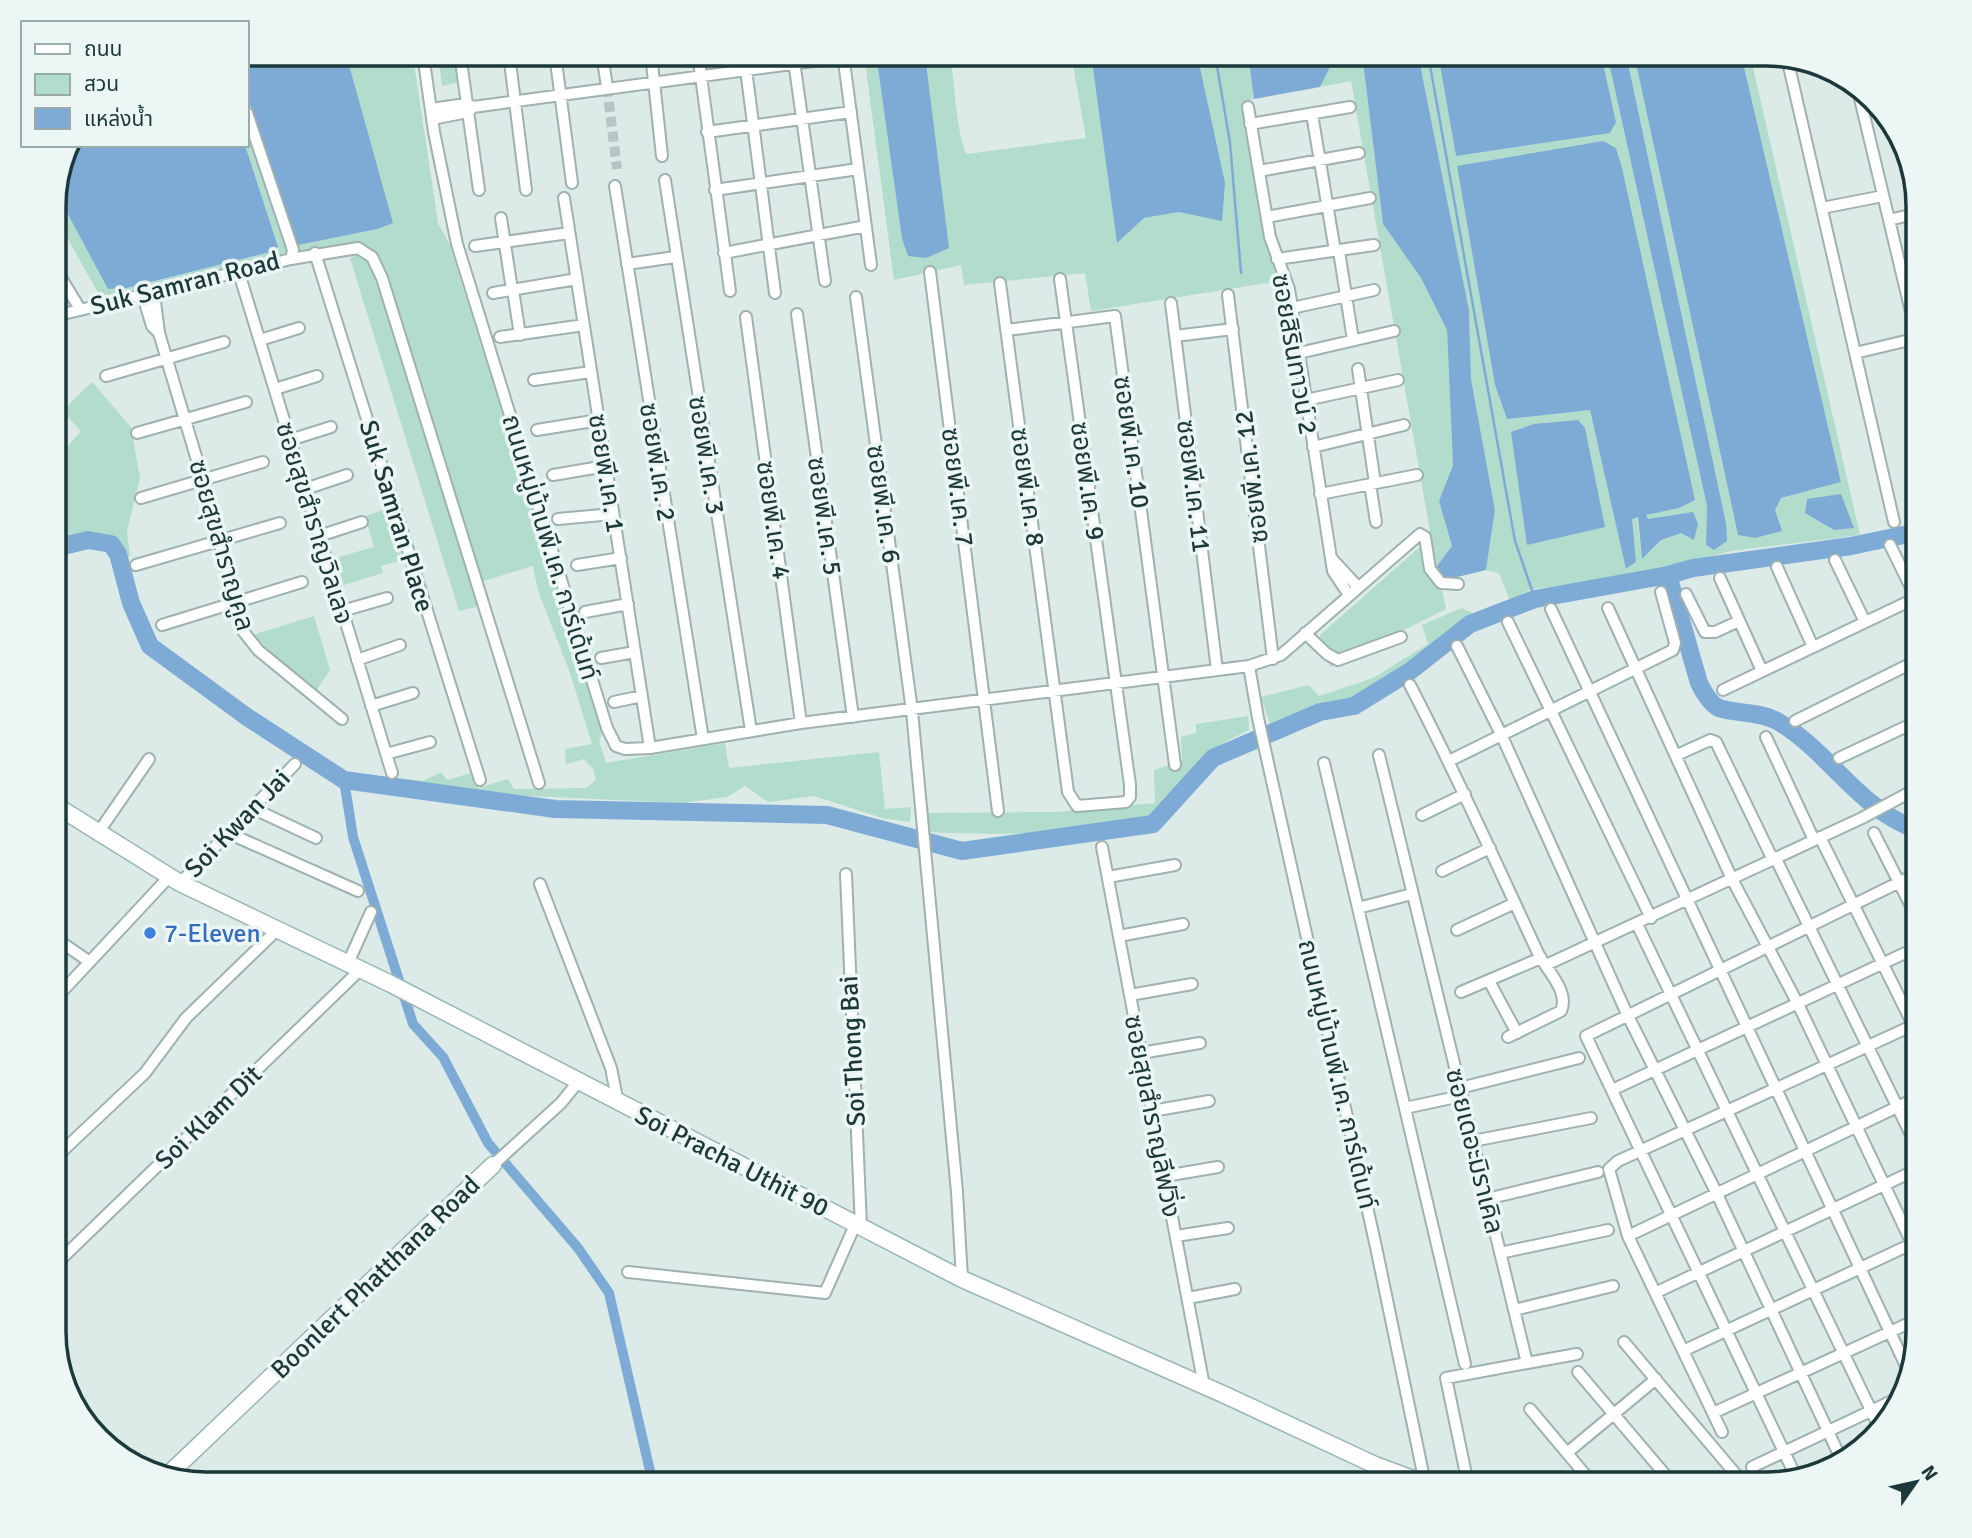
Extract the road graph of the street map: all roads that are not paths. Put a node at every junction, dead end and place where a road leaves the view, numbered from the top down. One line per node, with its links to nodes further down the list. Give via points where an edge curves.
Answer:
1 (425, 67): 24 (street, ถนนหมู่บ้านพี.เค. การ์เด้นท์)
2 (462, 67): 22 (street)
3 (511, 67): 18 (street)
4 (557, 67): 17 (street)
5 (605, 67): 16 (street)
6 (653, 67): 15 (street)
7 (700, 67): 14 (street)
8 (745, 67): 13 (street)
9 (767, 67): 13 (street)
10 (795, 67): 27 (street)
11 (845, 67): 23 (street)
12 (1790, 69): 48 (street)
13 (746, 72): 14 (street); 29 (street)
14 (701, 77): 15 (street); 30 (street)
15 (655, 82): 16 (street); 32 (street)
16 (607, 87): 17 (street)
17 (560, 94): 18 (street); 38 (street)
18 (515, 103): 22 (street); 42 (street)
19 (1862, 106): 44 (street)
20 (1248, 107): 28 (street, ซอยสิรินทาวน์ 2)
21 (1350, 107): 25 (street)
22 (469, 108): 24 (street); 41 (street)
23 (851, 112): 27 (street); 34 (street)
24 (432, 114): 208 (street, ถนนหมู่บ้านพี.เค. การ์เด้นท์, via 457,244 607,728 616,746)
25 (1312, 114): 28 (street); 33 (street)
26 (248, 117): 64 (street, Suk Samran Road, via 293,250)
27 (801, 118): 29 (street); 36 (street)
28 (1250, 124): 35 (street, ซอยสิรินทาวน์ 2)
29 (753, 125): 30 (street); 39 (street)
30 (707, 132): 43 (street)
31 (1359, 153): 33 (street)
32 (662, 156)
33 (1319, 160): 35 (street); 47 (street)
34 (858, 169): 36 (street); 53 (street)
35 (1259, 171): 50 (street, ซอยสิรินทาวน์ 2)
36 (809, 176): 39 (street); 55 (street)
37 (665, 180): 63 (street, ซอยพี.เค. 3)
38 (572, 183)
39 (762, 183): 43 (street); 57 (street)
40 (615, 186): 66 (street, ซอยพี.เค. 2)
41 (479, 190)
42 (526, 190)
43 (715, 190): 62 (street)
44 (1883, 196): 48 (street); 52 (street)
45 (564, 198): 54 (street, ซอยพี.เค. 1)
46 (1370, 198): 47 (street)
47 (1327, 206): 50 (street); 60 (street)
48 (1822, 208): 107 (street)
49 (1906, 215): 52 (street)
50 (1267, 217): 65 (street, ซอยสิรินทาวน์ 2)
51 (501, 218): 56 (street)
52 (1889, 219): 73 (street)
53 (866, 226): 55 (street); 67 (street)
54 (569, 233): 56 (street); 71 (street, ซอยพี.เค. 1)
55 (819, 236): 57 (street); 74 (street)
56 (505, 242): 59 (street); 77 (street)
57 (770, 244): 62 (street); 82 (street)
58 (1374, 245): 60 (street)
59 (475, 246)
60 (1337, 251): 65 (street); 85 (street)
61 (315, 253): 64 (street); 219 (street, Suk Samran Place); 220 (street, via 358,248 366,251 382,278)
62 (724, 253): 79 (street)
63 (675, 257): 66 (street); 203 (street, ซอยพี.เค. 3)
64 (291, 258): 69 (street, Suk Samran Road)
65 (1277, 259): 88 (street, ซอยสิรินทาวน์ 2)
66 (627, 264): 206 (street, ซอยพี.เค. 2)
67 (871, 265)
68 (930, 272): 193 (street, ซอยพี.เค. 7)
69 (239, 273): 83 (street, Suk Samran Road); 102 (street, ซอยสุขสำราญวิลเลจ)
70 (1906, 278): 73 (street)
71 (577, 279): 77 (street); 94 (street, ซอยพี.เค. 1)
72 (1060, 279): 93 (street, ซอยพี.เค. 9)
73 (1903, 279): 80 (street)
74 (825, 281)
75 (1000, 283): 97 (street, ซอยพี.เค. 8)
76 (67, 288): 89 (street)
77 (512, 290): 81 (street); 99 (street)
78 (1374, 290): 85 (street)
79 (730, 291)
80 (1906, 291)
81 (493, 293)
82 (775, 293)
83 (148, 295): 89 (street, Suk Samran Road); 108 (street, ซอยสุขสำราญคูล, via 152,326)
84 (1228, 295): 96 (street, ซอยพี.เค. 12)
85 (1345, 296): 88 (street); 103 (street)
86 (856, 297): 196 (street, ซอยพี.เค. 6)
87 (1171, 303): 100 (street, ซอยพี.เค. 11)
88 (1292, 308): 106 (street, ซอยสิรินทาวน์ 2)
89 (80, 309): 90 (street, Suk Samran Road)
90 (67, 313)
91 (797, 314): 198 (street, ซอยพี.เค. 5)
92 (746, 317): 201 (street, ซอยพี.เค. 4)
93 (1066, 323): 97 (street, ซอยพี.เค. 10); 185 (street, ซอยพี.เค. 10, via 1115,316); 186 (street, ซอยพี.เค. 9)
94 (584, 325): 99 (street); 110 (street, ซอยพี.เค. 1)
95 (299, 328): 102 (street)
96 (1233, 329): 100 (street); 178 (street, ซอยพี.เค. 12)
97 (1007, 330): 190 (street, ซอยพี.เค. 8)
98 (1394, 331): 103 (street)
99 (520, 335): 101 (street)
100 (1175, 336): 183 (street, ซอยพี.เค. 11)
101 (500, 337)
102 (260, 340): 116 (street, ซอยสุขสำราญวิลเลจ)
103 (1353, 340): 106 (street)
104 (224, 342): 108 (street)
105 (1906, 342): 107 (street)
106 (1299, 353): 117 (street, ซอยสิรินทาวน์ 2)
107 (1855, 353): 142 (street)
108 (167, 358): 111 (street); 119 (street, ซอยสุขสำราญคูล)
109 (1358, 369): 115 (street)
110 (591, 372): 113 (street); 120 (street, ซอยพี.เค. 1)
111 (106, 376)
112 (317, 376): 116 (street)
113 (534, 380)
114 (1398, 380): 115 (street)
115 (1361, 388): 117 (street); 125 (street)
116 (275, 389): 126 (street, ซอยสุขสำราญวิลเลจ)
117 (1306, 400): 127 (street, ซอยสิรินทาวน์ 2)
118 (246, 402): 119 (street)
119 (186, 419): 124 (street); 133 (street, ซอยสุขสำราญคูล)
120 (599, 420): 123 (street); 129 (street, ซอยพี.เค. 1)
121 (1405, 425): 125 (street)
122 (331, 427): 126 (street)
123 (537, 429)
124 (137, 433)
125 (1368, 433): 127 (street); 134 (street)
126 (290, 440): 135 (street, ซอยสุขสำราญวิลเลจ)
127 (1313, 447): 136 (street, ซอยสิรินทาวน์ 2)
128 (263, 462): 133 (street)
129 (606, 466): 131 (street); 138 (street, ซอยพี.เค. 1)
130 (347, 475): 135 (street)
131 (553, 475)
132 (1417, 475): 134 (street)
133 (204, 480): 137 (street); 145 (street, ซอยสุขสำราญคูล)
134 (1373, 484): 136 (street); 141 (street)
135 (305, 489): 144 (street, ซอยสุขสำราญวิลเลจ)
136 (1320, 494): 156 (street, ซอยสิรินทาวน์ 2, via 1333,571)
137 (141, 498)
138 (613, 514): 139 (street); 147 (street, ซอยพี.เค. 1)
139 (558, 519)
140 (362, 522): 144 (street)
141 (1376, 522)
142 (1895, 522)
143 (280, 523): 145 (street)
144 (319, 536): 165 (street, ซอยสุขสำราญวิลเลจ)
145 (220, 540): 149 (street); 160 (street, ซอยสุขสำราญคูล)
146 (1890, 545): 152 (street)
147 (621, 558): 150 (street); 162 (street, ซอยพี.เค. 1)
148 (1835, 560): 169 (street)
149 (136, 565)
150 (577, 565)
151 (1777, 567): 175 (street)
152 (1906, 576)
153 (1720, 578): 167 (street)
154 (302, 582): 160 (street)
155 (1458, 584): 156 (street, ถนนหมู่บ้านพี.เค. การ์เด้นท์, via 1441,583 1432,572 1420,534)
156 (1354, 591): 171 (street, ถนนหมู่บ้านพี.เค. การ์เด้นท์)
157 (1661, 592): 182 (street, via 1675,647)
158 (1686, 594): 167 (street, via 1705,632)
159 (387, 598): 165 (street)
160 (234, 601): 170 (street); 199 (street, ซอยสุขสำราญคูล, via 247,639)
161 (1906, 602): 169 (street)
162 (628, 604): 166 (street); 176 (street, ซอยพี.เค. 1)
163 (1608, 608): 182 (street)
164 (1551, 609): 189 (street)
165 (342, 611): 179 (street, ซอยสุขสำราญวิลเลจ)
166 (585, 612)
167 (1739, 621): 184 (street)
168 (1508, 622): 197 (street)
169 (1865, 622): 175 (street)
170 (162, 625)
171 (1306, 633): 172 (street, via 1338,660); 178 (street, ถนนหมู่บ้านพี.เค. การ์เด้นท์)
172 (1401, 637)
173 (400, 645): 179 (street)
174 (1457, 646): 204 (street)
175 (1813, 647): 184 (street)
176 (635, 652): 177 (street); 192 (street, ซอยพี.เค. 1)
177 (601, 658)
178 (1273, 659): 180 (street, ถนนหมู่บ้านพี.เค. การ์เด้นท์)
179 (357, 660): 195 (street, ซอยสุขสำราญวิลเลจ)
180 (1249, 666): 183 (street, ถนนหมู่บ้านพี.เค. การ์เด้นท์); 369 (street, ถนนหมู่บ้านพี.เค. การ์เด้นท์)
181 (1906, 666): 200 (street)
182 (1636, 668): 189 (street); 211 (street)
183 (1217, 670): 185 (street, ถนนหมู่บ้านพี.เค. การ์เด้นท์)
184 (1762, 671): 188 (street)
185 (1164, 677): 186 (street, ถนนหมู่บ้านพี.เค. การ์เด้นท์); 217 (street)
186 (1116, 684): 190 (street, ถนนหมู่บ้านพี.เค. การ์เด้นท์); 190 (street, ซอยพี.เค. 9, via 1130,797 1115,804 1077,806 1072,800)
187 (1410, 685): 214 (street)
188 (1723, 690)
189 (1592, 691): 197 (street); 247 (street)
190 (1056, 692): 193 (street, ถนนหมู่บ้านพี.เค. การ์เด้นท์)
191 (413, 693): 195 (street)
192 (642, 696): 194 (street); 208 (street, ซอยพี.เค. 1)
193 (986, 701): 196 (street, ถนนหมู่บ้านพี.เค. การ์เด้นท์); 224 (street, ซอยพี.เค. 7)
194 (614, 702)
195 (371, 706): 209 (street, ซอยสุขสำราญวิลเลจ)
196 (912, 711): 198 (street, ถนนหมู่บ้านพี.เค. การ์เด้นท์); 331 (street)
197 (1551, 711): 204 (street); 252 (street)
198 (853, 718): 201 (street, ถนนหมู่บ้านพี.เค. การ์เด้นท์)
199 (342, 719)
200 (1795, 721)
201 (801, 723): 203 (street, ถนนหมู่บ้านพี.เค. การ์เด้นท์)
202 (1906, 727): 212 (street)
203 (751, 731): 206 (street, ถนนหมู่บ้านพี.เค. การ์เด้นท์)
204 (1501, 734): 214 (street); 259 (street)
205 (1766, 737): 231 (street)
206 (703, 739): 208 (street, ถนนหมู่บ้านพี.เค. การ์เด้นท์)
207 (430, 742): 209 (street)
208 (650, 748)
209 (386, 754): 218 (street, ซอยสุขสำราญวิลเลจ)
210 (1379, 755): 245 (street, ซอยเดอะมิราเคิล)
211 (1677, 755): 234 (street, via 1710,740 1716,742); 240 (street)
212 (1839, 758)
213 (149, 759): 227 (street)
214 (1449, 761): 221 (street)
215 (1324, 763): 250 (street)
216 (295, 764): 223 (street, Soi Kwan Jai)
217 (1175, 765)
218 (391, 773)
219 (480, 780)
220 (539, 783)
221 (1465, 794): 226 (street); 233 (street)
222 (1906, 798): 231 (street)
223 (252, 808): 229 (street, Soi Kwan Jai); 230 (street)
224 (998, 811)
225 (67, 813): 227 (street, Soi Pracha Uthit 90)
226 (1422, 815)
227 (98, 833): 241 (street, Soi Pracha Uthit 90)
228 (1874, 833): 242 (street)
229 (228, 834): 241 (street, Soi Kwan Jai); 244 (street)
230 (316, 838)
231 (1817, 839): 234 (street); 249 (street)
232 (1102, 847): 238 (street, ซอยสุขสำราญลีฟวิ่ง)
233 (1490, 848): 236 (street); 248 (street)
234 (1773, 858): 240 (street); 255 (street)
235 (1175, 865): 238 (street)
236 (1442, 870)
237 (846, 874): 317 (street, Soi Thong Bai)
238 (1108, 877): 258 (street, ซอยสุขสำราญลีฟวิ่ง)
239 (1906, 878): 242 (street)
240 (1732, 879): 247 (street); 261 (street)
241 (175, 880): 256 (street, Soi Pracha Uthit 90); 263 (street, Soi Kwan Jai)
242 (1900, 881): 246 (street); 249 (street)
243 (540, 884): 293 (street, via 611,1068)
244 (358, 891)
245 (1412, 894): 250 (street); 290 (street, ซอยเดอะมิราเคิล)
246 (1906, 894)
247 (1687, 901): 252 (street); 267 (street)
248 (1515, 903): 257 (street); 264 (street)
249 (1852, 904): 255 (street); 265 (street)
250 (1358, 908): 295 (street)
251 (371, 912): 266 (street)
252 (1651, 918): 254 (street)
253 (1183, 924): 258 (street)
254 (1637, 924): 259 (street); 273 (street)
255 (1807, 928): 261 (street); 271 (street)
256 (277, 930): 266 (street, Soi Pracha Uthit 90); 303 (street, via 186,1018 145,1073)
257 (1457, 930)
258 (1119, 936): 274 (street, ซอยสุขสำราญลีฟวิ่ง)
259 (1595, 944): 264 (street); 277 (street)
260 (67, 946): 263 (street)
261 (1766, 948): 267 (street); 275 (street)
262 (1906, 953): 265 (street)
263 (90, 962): 270 (street, Soi Kwan Jai)
264 (1543, 962): 268 (street); 268 (street, via 1560,989 1563,1007 1513,1035)
265 (1882, 964): 271 (street); 276 (street)
266 (354, 966): 287 (street, Soi Pracha Uthit 90); 326 (street, Soi Klam Dit)
267 (1720, 971): 273 (street); 278 (street)
268 (1489, 981): 272 (street)
269 (1192, 984): 274 (street)
270 (67, 986)
271 (1836, 986): 275 (street); 281 (street)
272 (1461, 992)
273 (1668, 993): 277 (street); 282 (street)
274 (1130, 995): 283 (street, ซอยสุขสำราญลีฟวิ่ง)
275 (1798, 1004): 278 (street); 285 (street)
276 (1906, 1009)
277 (1627, 1014): 286 (street); 289 (street, via 1586,1036)
278 (1746, 1028): 282 (street); 288 (street)
279 (1906, 1032): 281 (street)
280 (1200, 1043): 283 (street)
281 (1869, 1046): 285 (street); 294 (street)
282 (1697, 1051): 286 (street); 297 (street)
283 (1141, 1053): 296 (street, ซอยสุขสำราญลีฟวิ่ง)
284 (1579, 1058): 290 (street)
285 (1827, 1066): 288 (street); 300 (street)
286 (1656, 1071): 289 (street); 301 (street)
287 (578, 1082): 293 (street, Soi Pracha Uthit 90); 306 (street, Boonlert Phatthana Road)
288 (1776, 1089): 297 (street); 304 (street)
289 (1612, 1090): 305 (street)
290 (1461, 1092): 295 (street); 302 (street, ซอยเดอะมิราเคิล)
291 (1209, 1101): 296 (street)
292 (1906, 1102): 294 (street)
293 (618, 1103): 317 (street, Soi Pracha Uthit 90)
294 (1897, 1106): 299 (street); 300 (street)
295 (1405, 1108): 348 (street)
296 (1152, 1111): 311 (street, ซอยสุขสำราญลีฟวิ่ง)
297 (1728, 1111): 301 (street); 309 (street)
298 (1591, 1118): 302 (street)
299 (1906, 1124)
300 (1856, 1125): 304 (street); 312 (street)
301 (1686, 1131): 305 (street); 313 (street)
302 (1472, 1141): 314 (street, ซอยเดอะมิราเคิล)
303 (67, 1147)
304 (1803, 1149): 309 (street); 315 (street)
305 (1641, 1152): 316 (street); 322 (street, via 1609,1169)
306 (492, 1165): 366 (street, Boonlert Phatthana Road)
307 (1217, 1167): 311 (street)
308 (1598, 1172): 314 (street)
309 (1758, 1172): 313 (street); 321 (street)
310 (1906, 1174): 312 (street)
311 (1165, 1176): 323 (street, ซอยสุขสำราญลีฟวิ่ง)
312 (1884, 1185): 315 (street); 318 (street)
313 (1716, 1192): 316 (street); 325 (street)
314 (1487, 1199): 327 (street, ซอยเดอะมิราเคิล)
315 (1833, 1209): 321 (street); 328 (street)
316 (1671, 1214): 322 (street); 330 (street)
317 (858, 1226): 329 (street, via 825,1293); 331 (street, Soi Pracha Uthit 90)
318 (1906, 1226)
319 (1228, 1228): 323 (street)
320 (1608, 1230): 327 (street)
321 (1787, 1231): 325 (street); 334 (street)
322 (1628, 1236): 335 (street)
323 (1176, 1237): 336 (street, ซอยสุขสำราญลีฟวิ่ง)
324 (1906, 1247): 328 (street)
325 (1743, 1252): 330 (street); 338 (street)
326 (67, 1253)
327 (1500, 1253): 337 (street, ซอยเดอะมิราเคิล)
328 (1861, 1268): 334 (street); 341 (street)
329 (628, 1272)
330 (1699, 1272): 335 (street); 340 (street)
331 (962, 1279): 352 (street, Soi Pracha Uthit 90)
332 (1613, 1286): 337 (street)
333 (1236, 1289): 336 (street)
334 (1814, 1290): 338 (street); 344 (street)
335 (1657, 1292): 343 (street)
336 (1188, 1298): 352 (street, ซอยสุขสำราญลีฟวิ่ง)
337 (1514, 1310): 347 (street, ซอยเดอะมิราเคิล)
338 (1770, 1311): 340 (street); 350 (street)
339 (1906, 1325): 341 (street)
340 (1726, 1331): 343 (street); 353 (street)
341 (1890, 1333): 344 (street); 346 (street)
342 (1623, 1342): 351 (street)
343 (1685, 1350): 357 (street)
344 (1844, 1353): 350 (street); 356 (street)
345 (1577, 1354): 347 (street)
346 (1903, 1359)
347 (1527, 1363): 370 (street, via 1446,1378)
348 (1465, 1364)
349 (1578, 1372): 358 (street)
350 (1800, 1373): 353 (street); 360 (street)
351 (1656, 1380): 358 (street); 373 (street)
352 (1204, 1386): 368 (street, Soi Pracha Uthit 90)
353 (1757, 1394): 357 (street); 364 (street)
354 (1885, 1405): 356 (street)
355 (1530, 1409): 363 (street)
356 (1871, 1411): 359 (street); 360 (street)
357 (1713, 1413): 361 (street)
358 (1614, 1415): 363 (street); 372 (street)
359 (1875, 1418)
360 (1828, 1431): 362 (street); 364 (street)
361 (1721, 1432)
362 (1837, 1451)
363 (1567, 1452): 371 (street)
364 (1784, 1452): 365 (street); 367 (street)
365 (1752, 1467)
366 (175, 1468)
367 (1792, 1469)
368 (1393, 1472)
369 (1423, 1472)
370 (1466, 1472)
371 (1583, 1472)
372 (1663, 1472)
373 (1734, 1472)

